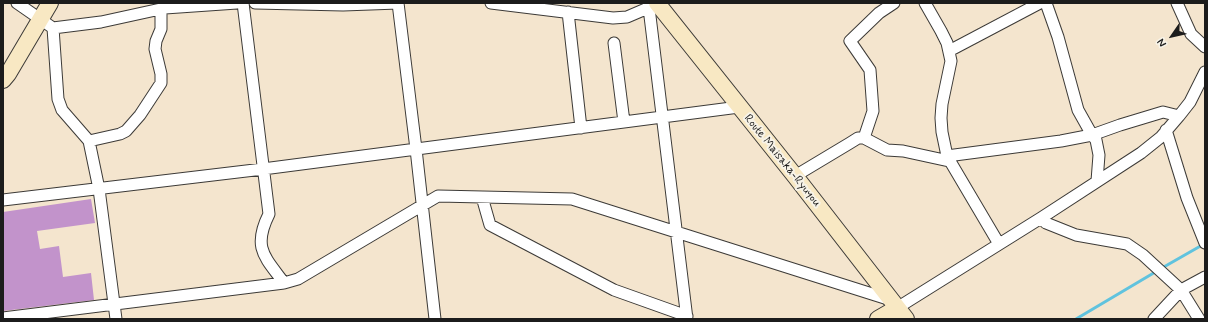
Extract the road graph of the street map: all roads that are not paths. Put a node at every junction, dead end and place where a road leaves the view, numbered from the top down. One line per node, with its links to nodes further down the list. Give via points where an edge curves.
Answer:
1 (17, 3): 17 (street)
2 (50, 3): 17 (main road)
3 (228, 3): 4 (street); 15 (street)
4 (237, 3)
5 (243, 3): 34 (street)
6 (254, 3): 7 (street)
7 (398, 3): 32 (street)
8 (491, 3): 16 (street)
9 (894, 3): 30 (street, via 879,13 850,40 870,70 873,111)
10 (924, 3): 20 (street, via 941,31)
11 (1040, 3): 20 (street)
12 (1046, 3): 29 (street, via 1078,110)
13 (1177, 3): 19 (street, via 1191,34)
14 (654, 5): 16 (street, via 627,17 613,18); 23 (main road, Route Maisaka-Ryuyou); 25 (street)
15 (161, 8): 17 (street, via 100,22); 31 (street, via 161,29 155,49 161,82 126,131)
16 (568, 12): 27 (street)
17 (47, 23): 22 (main road); 31 (street, via 58,99 62,110)
18 (614, 44): 26 (street)
19 (1205, 47)
20 (949, 51): 33 (street, via 950,65 941,118)
21 (1205, 72): 24 (street, via 1190,102)
22 (3, 80)
23 (739, 107): 25 (street); 35 (main road, Route Maisaka-Ryuyou)
24 (1179, 116): 28 (street); 29 (street, via 1163,112)
25 (662, 118): 26 (street); 42 (street)
26 (624, 122): 27 (street)
27 (581, 128): 32 (street)
28 (1166, 130): 36 (street, via 1141,153); 43 (street, via 1187,198)
29 (1092, 135): 33 (street); 36 (street, via 1096,140 1099,154)
30 (864, 138): 33 (street, via 887,150); 35 (street, via 850,142)
31 (89, 141): 37 (street)
32 (416, 149): 34 (street); 40 (street)
33 (948, 159): 44 (street)
34 (263, 169): 37 (street); 46 (street, via 269,214 263,225 261,250)
35 (795, 176): 49 (main road, Route Maisaka-Ryuyou)
36 (1098, 181): 41 (street)
37 (99, 189): 39 (street); 48 (street)
38 (482, 197): 40 (street, via 438,196); 42 (street, via 572,199); 50 (street, via 490,225 614,290)
39 (3, 200)
40 (422, 206): 46 (street, via 298,279); 53 (street)
41 (1041, 218): 44 (street); 47 (street, via 1046,223 1076,235 1127,244 1143,255)
42 (676, 232): 49 (street); 50 (street)
43 (1205, 243)
44 (999, 244): 49 (street)
45 (1205, 277): 47 (street)
46 (284, 283): 48 (street)
47 (1181, 290): 55 (street); 56 (street)
48 (114, 304): 51 (street); 52 (street)
49 (898, 309): 54 (main road)
50 (687, 317)
51 (3, 318)
52 (116, 319)
53 (435, 319)
54 (878, 319)
55 (1154, 319)
56 (1199, 319)

